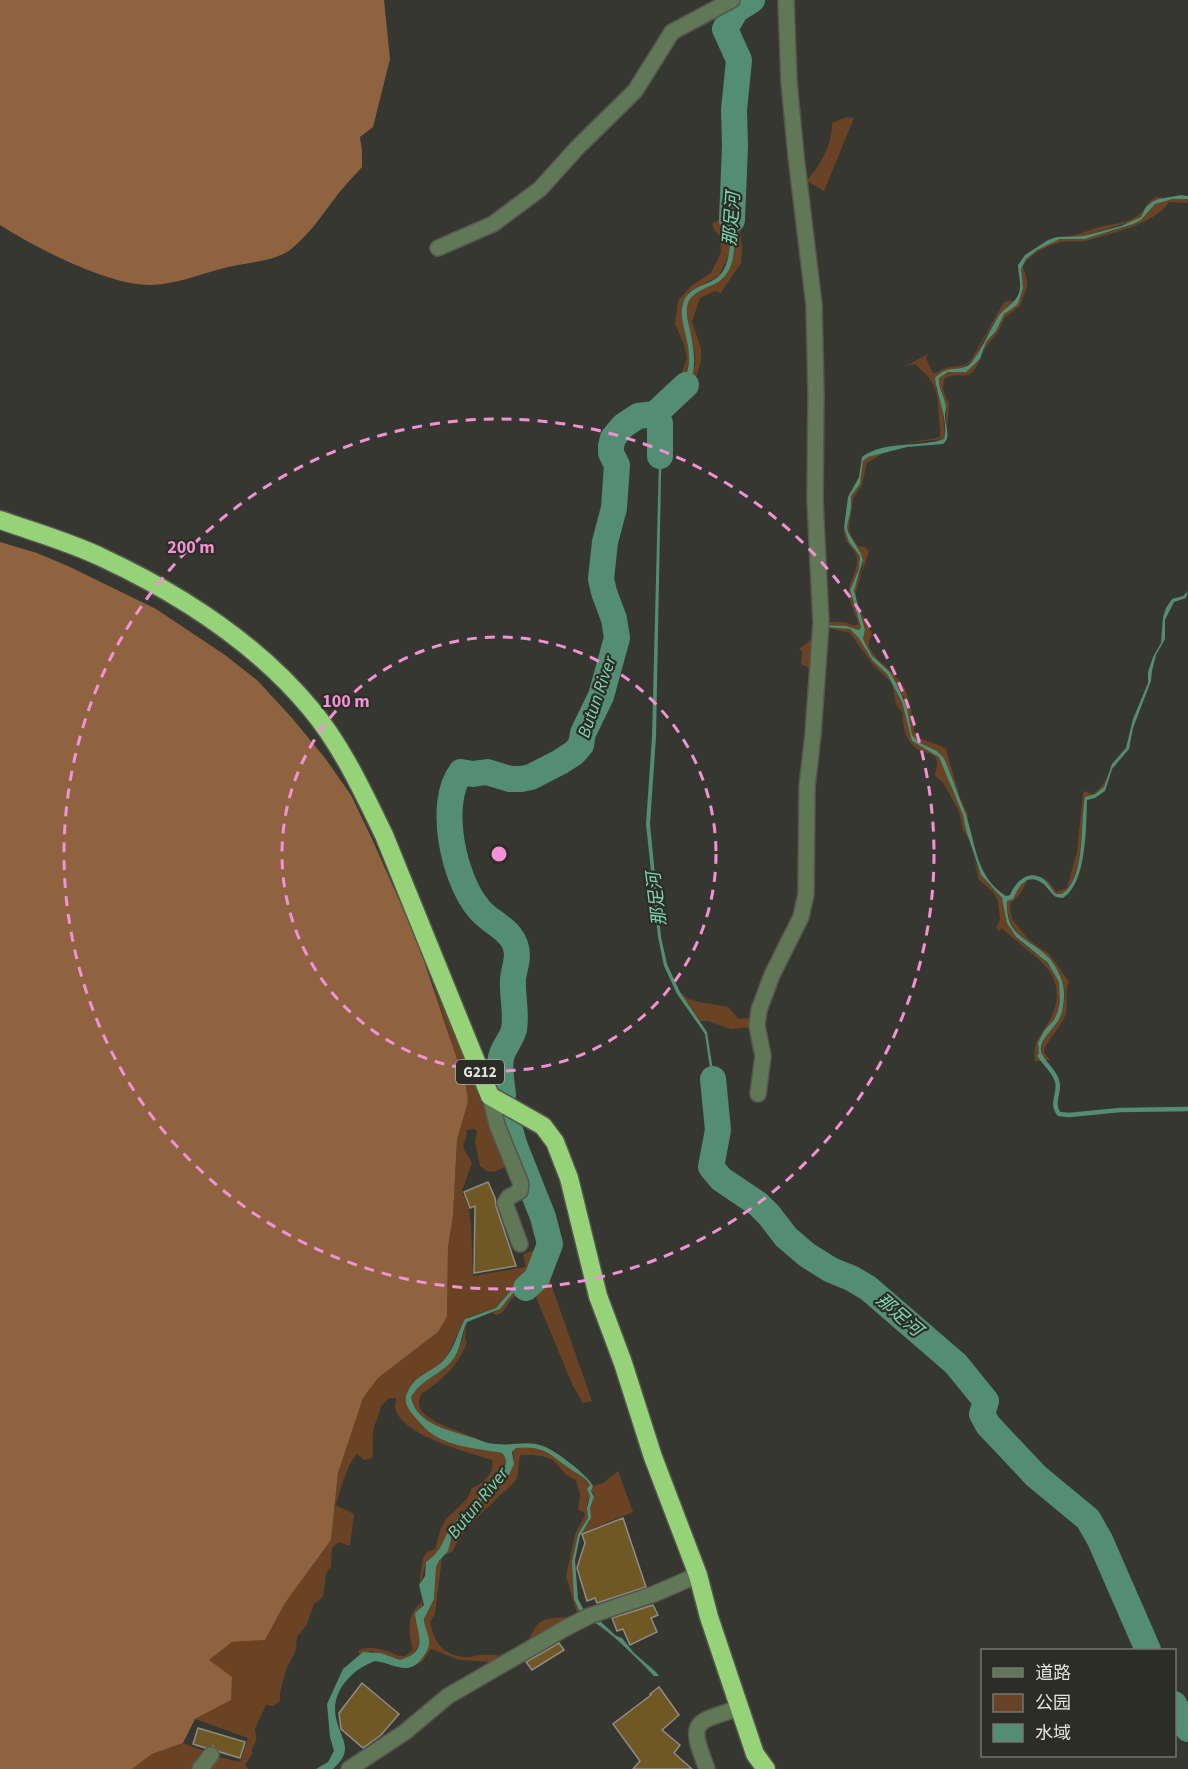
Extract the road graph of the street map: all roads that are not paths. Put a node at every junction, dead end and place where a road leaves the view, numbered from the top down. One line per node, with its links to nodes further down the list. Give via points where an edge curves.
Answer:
1 (732, 0): 3 (street, via 672,32 635,92 540,189 493,224)
2 (786, 0): 5 (street, via 789,82 814,305 820,622 807,787 806,894 801,917 759,1010 757,1026 763,1056)
3 (438, 248)
4 (0, 520): 6 (highway, G212, via 100,556 176,596 262,658 312,711 356,780 384,835)
5 (758, 1094)
6 (490, 1096): 7 (street, via 497,1125 521,1184 505,1203); 8 (highway, G212, via 543,1126 555,1142 569,1178 598,1296)
7 (520, 1244)
8 (698, 1575): 9 (highway, G212); 12 (street, via 564,1629 448,1696 405,1732)
9 (740, 1708): 13 (street, via 705,1719 699,1725 695,1733); 14 (highway, G212, via 755,1754)
10 (211, 1755): 11 (street)
11 (200, 1769)
12 (349, 1769)
13 (707, 1769)
14 (766, 1769)

